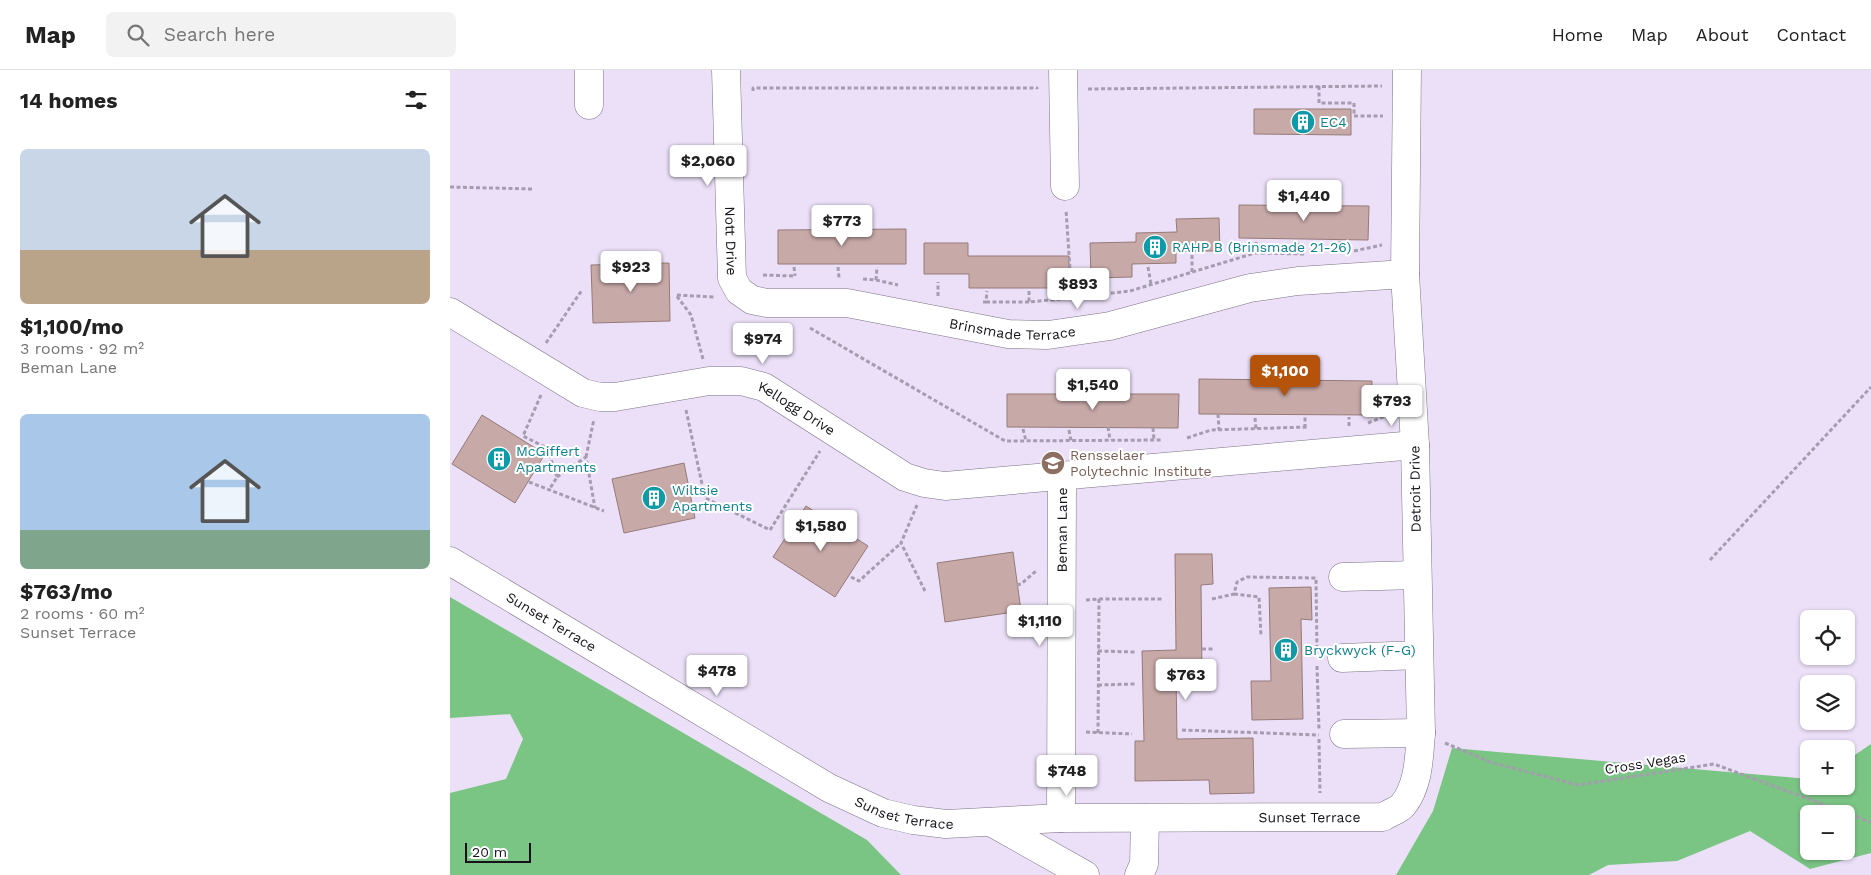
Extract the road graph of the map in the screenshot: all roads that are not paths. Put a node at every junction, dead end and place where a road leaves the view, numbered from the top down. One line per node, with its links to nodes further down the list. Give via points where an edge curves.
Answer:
1 (588, 70): 5 (street)
2 (726, 70): 8 (street, Nott Drive, via 732,278)
3 (1063, 70): 6 (street)
4 (1407, 70): 7 (street, Detroit Drive)
5 (589, 105)
6 (1065, 186)
7 (1405, 274): 8 (street, Brinsmade Terrace, via 1298,281 1250,288 1110,326 1048,335 1008,334 846,303 767,303); 10 (street, Detroit Drive)
8 (746, 296)
9 (450, 312): 11 (street, Kellogg Drive, via 583,393 615,396 709,382 741,381 764,387 905,477 924,484 945,486)
10 (1415, 445): 11 (street, Beman Lane); 13 (street, Detroit Drive)
11 (1062, 476): 20 (street, Beman Lane)
12 (450, 561): 22 (street, Sunset Terrace, via 830,788 883,813 913,820 946,824)
13 (1417, 575): 14 (street); 15 (street, Detroit Drive)
14 (1343, 577)
15 (1419, 655): 16 (street); 17 (street, Detroit Drive)
16 (1342, 658)
17 (1421, 733): 18 (street); 19 (street, Detroit Drive)
18 (1331, 734)
19 (1413, 787): 21 (street, Sunset Terrace, via 1402,806 1383,817)
20 (1061, 818): 21 (street, Sunset Terrace); 22 (street, Sunset Terrace)
21 (1145, 818): 24 (street, via 1144,864)
22 (991, 822): 23 (street)
23 (1085, 875)
24 (1140, 875)

